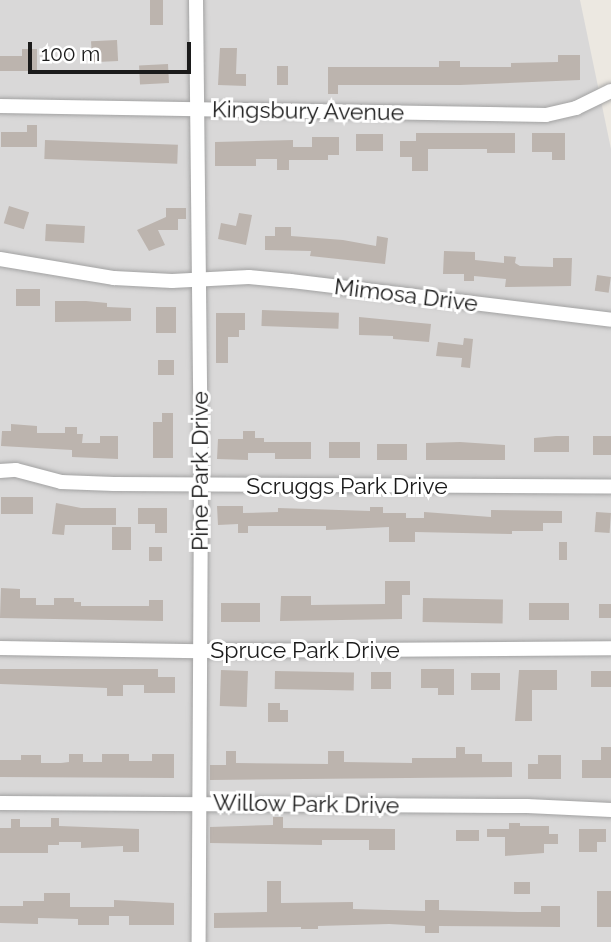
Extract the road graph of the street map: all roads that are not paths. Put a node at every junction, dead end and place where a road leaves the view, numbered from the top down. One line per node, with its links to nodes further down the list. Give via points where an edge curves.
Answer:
1 (196, 0): 4 (street, Pine Park Drive)
2 (611, 92): 4 (street, Kingsbury Avenue, via 546,115)
3 (0, 106): 4 (street, Kingsbury Avenue)
4 (198, 109): 6 (street, Pine Park Drive)
5 (0, 259): 6 (street, Mimosa Drive, via 114,278)
6 (200, 278): 7 (street, Mimosa Drive, via 249,276); 9 (street, Pine Park Drive)
7 (611, 320)
8 (0, 471): 9 (street, Scruggs Park Drive, via 16,470 61,482)
9 (201, 485): 10 (street, Scruggs Park Drive); 13 (street, Pine Park Drive)
10 (611, 487)
11 (0, 648): 13 (street, Spruce Park Drive)
12 (611, 648): 13 (street, Spruce Park Drive)
13 (200, 651): 15 (street, Pine Park Drive)
14 (0, 803): 15 (street, Willow Park Drive)
15 (200, 803): 16 (street, Willow Park Drive); 17 (street, Pine Park Drive)
16 (611, 810)
17 (199, 942)

